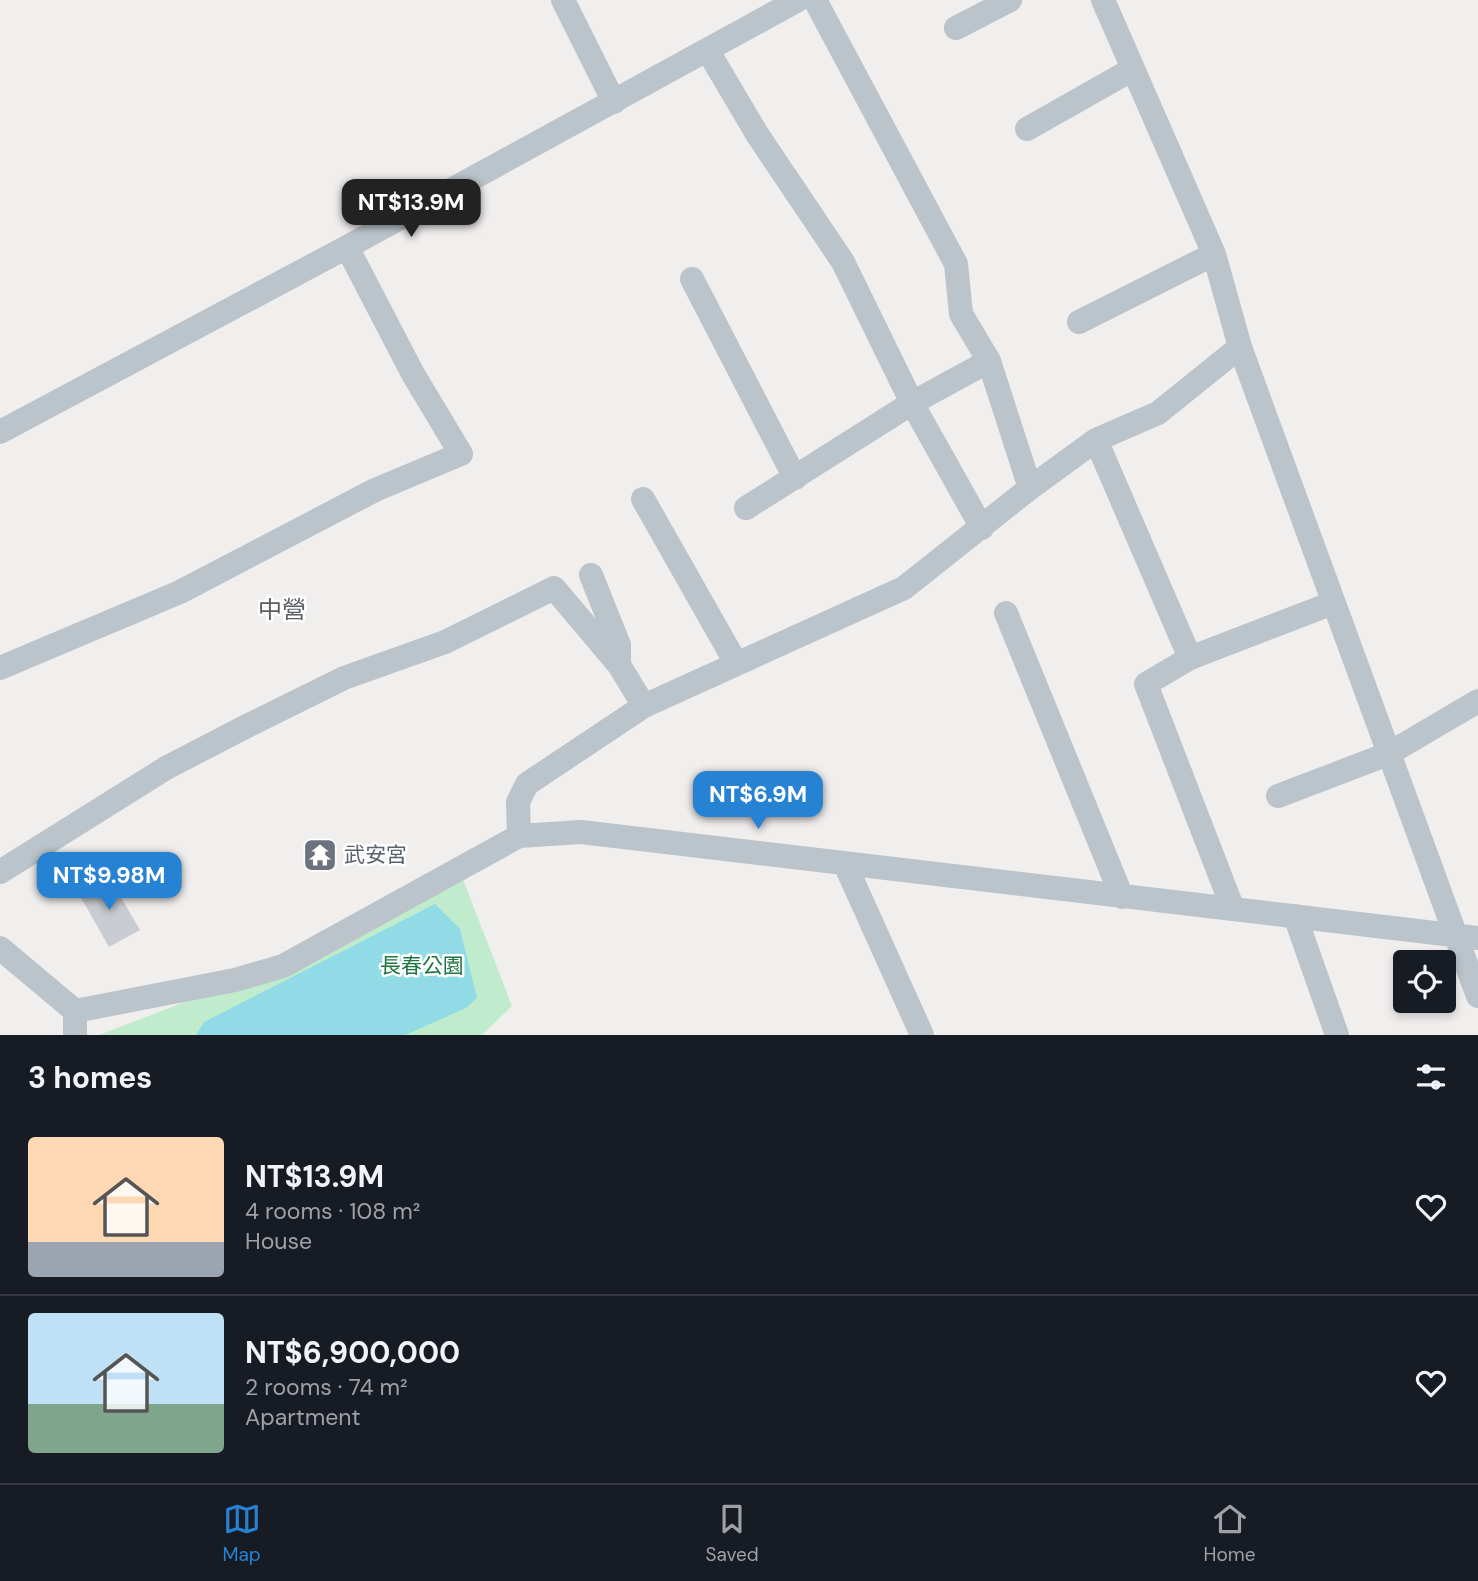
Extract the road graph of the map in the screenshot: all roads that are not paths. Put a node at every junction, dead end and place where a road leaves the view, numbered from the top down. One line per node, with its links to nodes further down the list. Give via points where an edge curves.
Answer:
1 (563, 0): 8 (street)
2 (1010, 0): 5 (street)
3 (1103, 0): 7 (street)
4 (799, 1): 6 (street); 15 (street, via 956,264 961,314)
5 (956, 28)
6 (708, 51): 8 (street); 16 (street, via 843,262)
7 (1133, 69): 9 (street); 11 (street)
8 (614, 102): 10 (street)
9 (1027, 130)
10 (347, 247): 17 (street); 30 (street, via 412,374 461,454 374,490 180,592)
11 (1214, 254): 13 (street); 14 (street)
12 (692, 279): 19 (street)
13 (1079, 322)
14 (1240, 347): 18 (street, via 1158,413); 25 (street)
15 (989, 360): 16 (street); 20 (street)
16 (912, 403): 19 (street); 23 (street)
17 (0, 432)
18 (1097, 440): 20 (street); 27 (street)
19 (795, 478): 22 (street)
20 (1030, 488): 23 (street)
21 (643, 499): 28 (street)
22 (746, 508)
23 (982, 528): 28 (street, via 904,588)
24 (591, 575): 29 (street, via 619,645)
25 (1333, 603): 27 (street); 33 (street)
26 (1006, 613): 38 (street)
27 (1190, 658): 39 (street, via 1146,684)
28 (736, 663): 32 (street)
29 (619, 665): 32 (street); 37 (street, via 554,588 445,642 344,678 248,725 166,768)
30 (0, 668)
31 (1478, 701): 33 (street)
32 (645, 706): 35 (street, via 527,783 518,802)
33 (1388, 754): 34 (street); 41 (street)
34 (1278, 796)
35 (519, 836): 36 (street, via 581,832); 44 (street, via 283,966)
36 (845, 864): 38 (street); 45 (street)
37 (0, 872)
38 (1122, 897): 39 (street)
39 (1233, 909): 40 (street)
40 (1295, 916): 41 (street); 46 (street)
41 (1466, 937): 43 (street)
42 (0, 948): 44 (street)
43 (1478, 996)
44 (75, 1023)
45 (922, 1035)
46 (1337, 1035)

